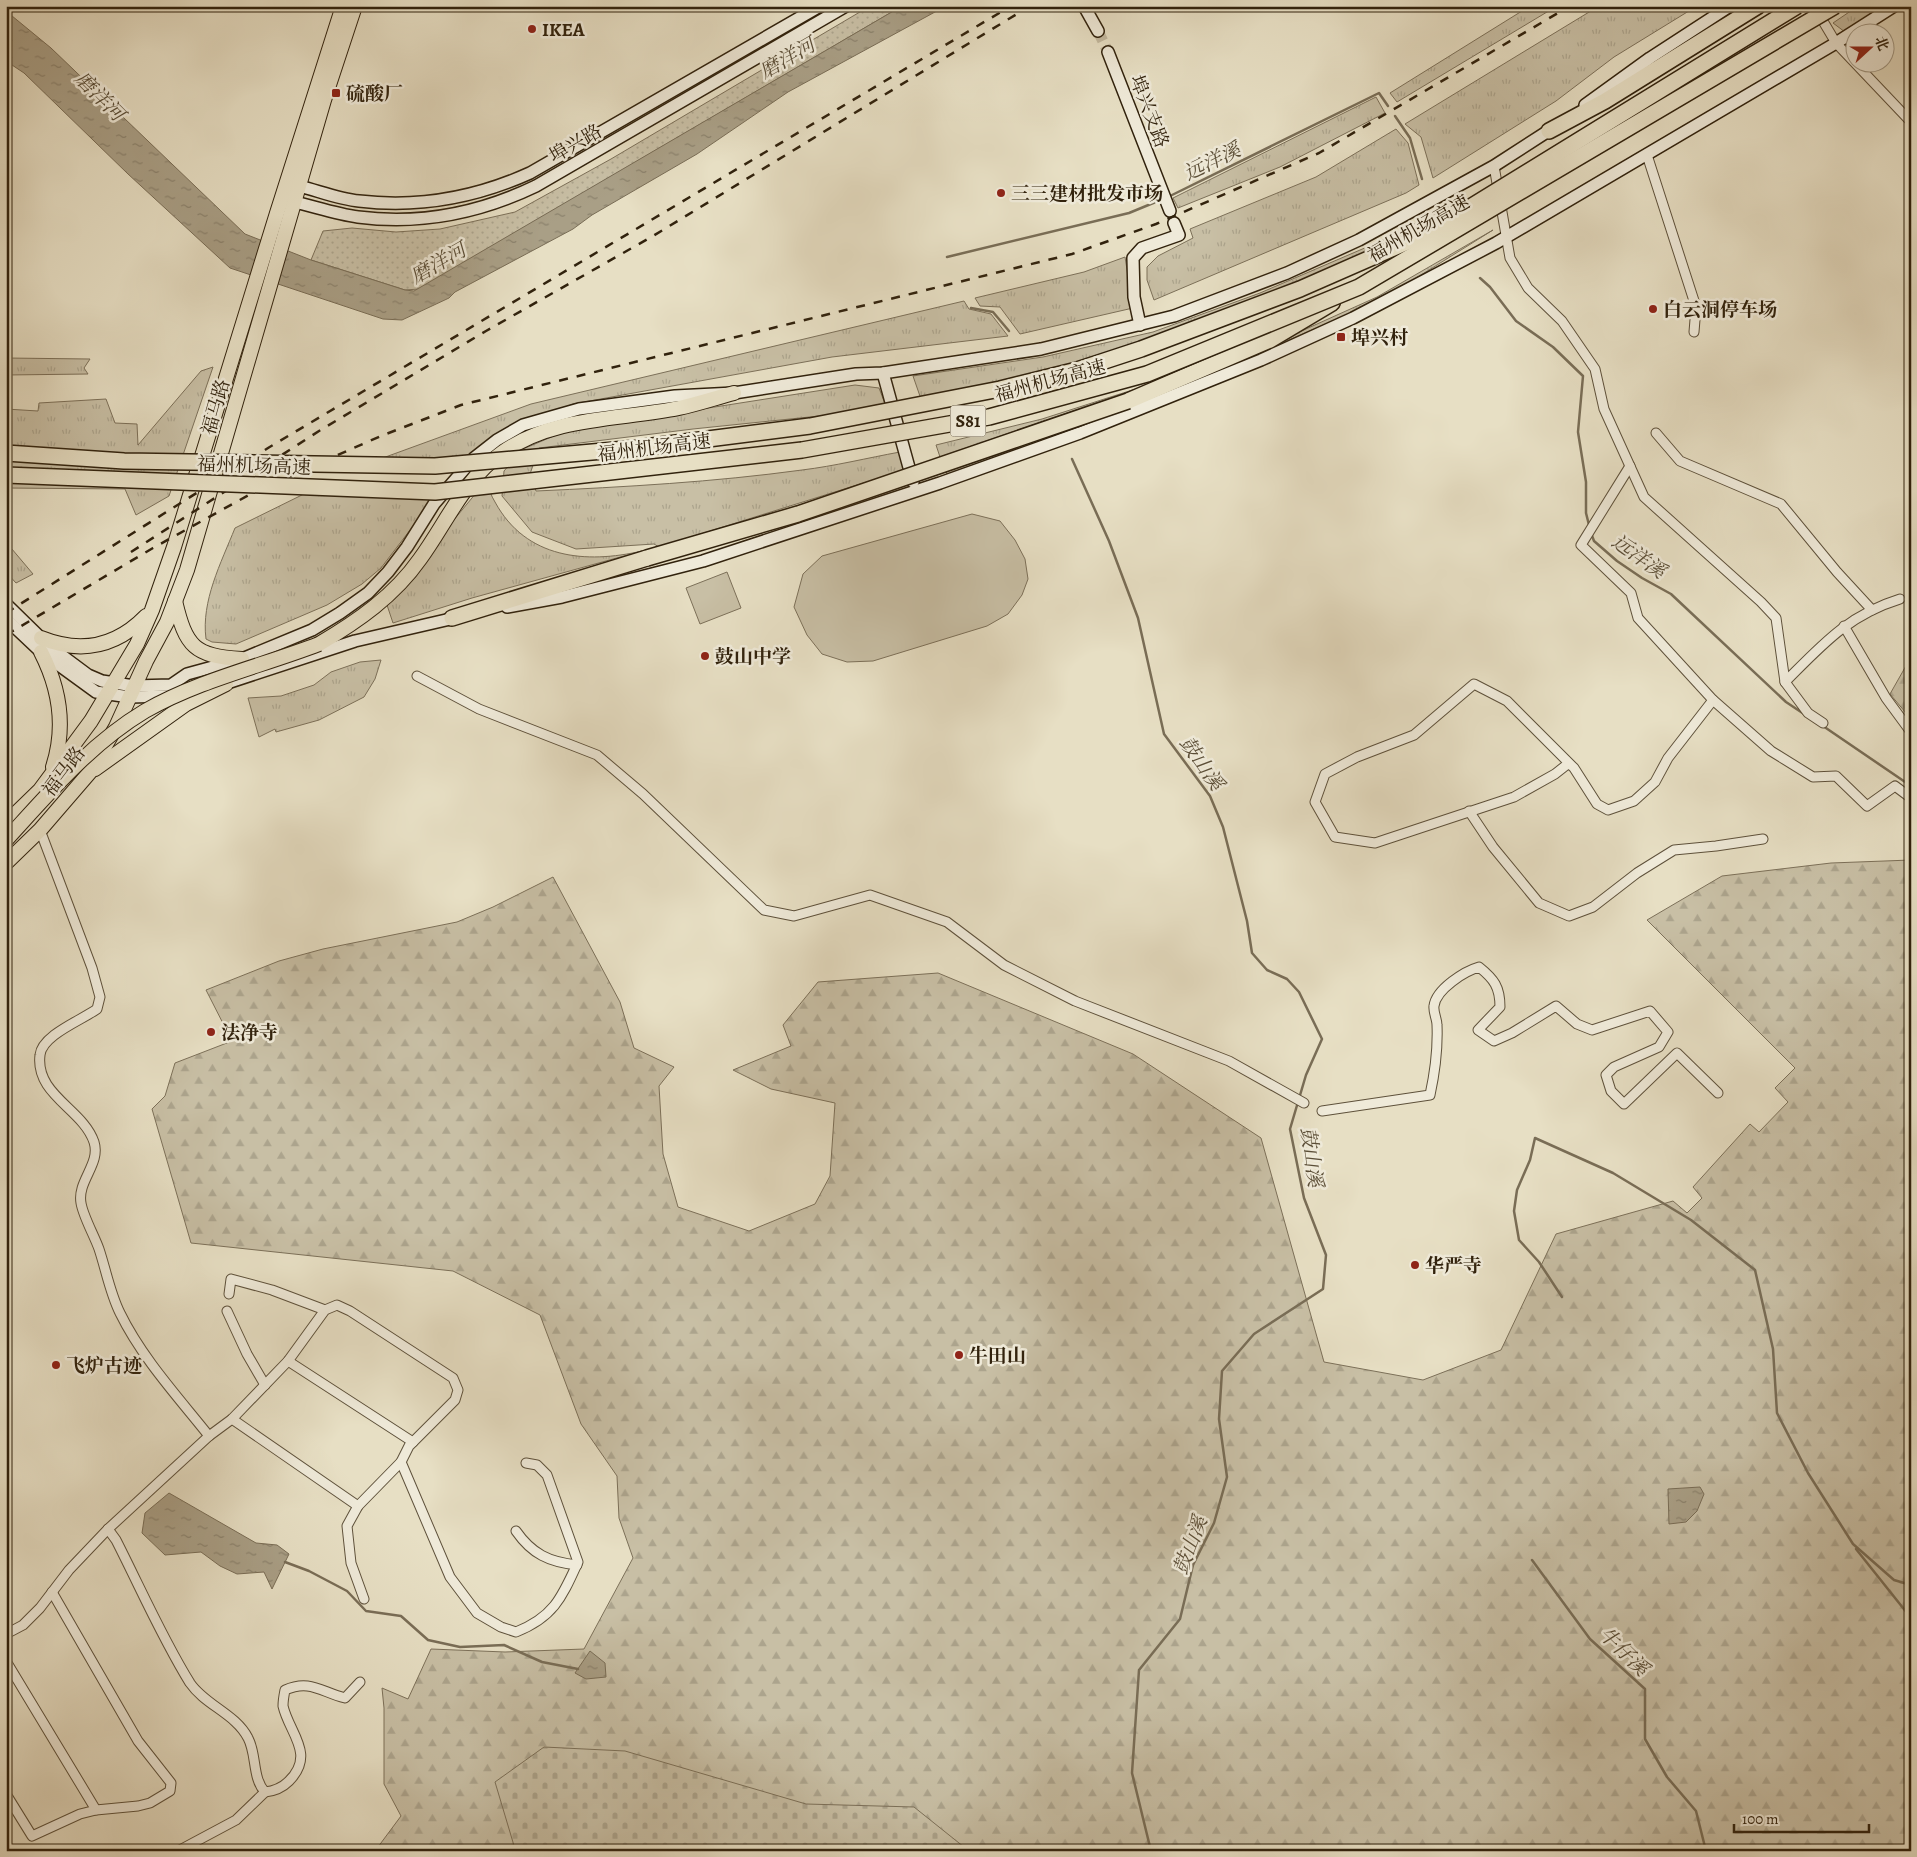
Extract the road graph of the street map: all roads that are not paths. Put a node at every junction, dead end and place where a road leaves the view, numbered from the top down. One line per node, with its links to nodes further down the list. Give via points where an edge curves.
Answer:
1 (343, 6): 37 (main road, 福马路)
2 (355, 6): 19 (main road, 福马路)
3 (820, 6): 19 (main road, 埠兴路, via 507,183 424,203 357,201)
4 (846, 6): 20 (main road, 埠兴路, via 513,197 466,212 398,220 357,217)
5 (1084, 6): 12 (main road)
6 (1730, 6): 16 (main road, via 1650,58)
7 (1758, 6): 16 (highway, via 1605,101)
8 (1797, 6): 30 (highway, 福州机场高速 / S81, bridge, via 1430,232 1300,289 1077,370 1000,389 810,426 637,448 435,466 124,461)
9 (1814, 6): 13 (street)
10 (1835, 6): 24 (highway, 福州机场高速 / S81, bridge)
11 (1894, 6): 13 (main road)
12 (1098, 31)
13 (1836, 43): 15 (street); 17 (main road)
14 (1108, 52): 21 (main road, 埠兴支路)
15 (1911, 122)
16 (1549, 131): 18 (main road)
17 (1647, 155): 23 (main road); 26 (street, via 1696,307)
18 (1494, 166): 23 (street); 25 (main road, via 1358,240 1287,273)
19 (299, 186): 20 (main road, 福马路)
20 (295, 202): 35 (main road, 福马路, via 187,570)
21 (1170, 211)
22 (1174, 223): 25 (main road, via 1179,235 1142,248 1133,258 1134,297)
23 (1506, 236): 31 (street, via 1510,258 1528,288 1562,321 1595,369 1604,409); 33 (main road, via 1353,318 1261,360 1080,433)
24 (1359, 287): 32 (highway, 福州机场高速 / S81, bridge, via 1147,374 989,417 802,450 435,492); 39 (highway, bridge, via 1270,340 1128,401 798,514)
25 (1140, 325): 27 (main road, via 1041,350)
26 (1694, 332)
27 (883, 373): 28 (main road, via 856,374); 33 (main road)
28 (734, 394): 44 (main road, via 675,396 579,409 522,425 474,458 454,479 407,548 368,592 312,630); 61 (main road, bridge, via 679,408 580,422 528,438 504,451 466,486 432,542 401,583 377,606 319,644 182,693 146,711 87,754)
29 (1656, 432): 38 (street, via 1680,461 1781,504)
30 (7, 453)
31 (1630, 466): 46 (street, via 1644,497 1776,618); 50 (street, via 1581,545 1631,593 1638,618)
32 (6, 475)
33 (915, 491): 39 (main road, via 703,561 562,596)
34 (1900, 599): 38 (street)
35 (175, 601): 44 (main road, via 186,637 198,649 211,656); 49 (main road, 福马路)
36 (6, 604): 42 (main road)
37 (152, 610): 42 (main road, via 131,631 101,644 68,645); 48 (main road, 福马路)
38 (1872, 610): 41 (street)
39 (452, 618): 47 (main road, via 354,641)
40 (6, 619): 43 (main road)
41 (1844, 626): 46 (street); 52 (street, via 1886,698)
42 (41, 638): 48 (main road, via 88,675)
43 (41, 652): 48 (main road, via 96,692); 55 (main road, via 53,678 60,711 57,755)
44 (242, 659): 49 (main road, via 187,674 171,685)
45 (417, 676): 64 (street, via 480,709 598,755 764,910 794,916 870,894 948,922 1004,966 1075,1001 1229,1061)
46 (1785, 682): 51 (street, via 1808,713)
47 (226, 684): 49 (main road, via 165,698); 54 (main road, via 186,704)
48 (112, 689): 49 (main road); 55 (main road, 福马路)
49 (132, 692): 54 (main road, 福马路, via 116,728)
50 (1713, 700): 53 (street, via 1668,758 1655,782 1634,801 1608,810 1597,804); 56 (street, via 1771,752 1813,777 1836,776 1866,806 1895,786)
51 (1823, 723)
52 (1911, 732)
53 (1569, 763): 57 (street, via 1556,774 1514,796); 57 (street, via 1507,701 1474,684 1414,734 1325,774 1315,802 1334,837 1375,843)
54 (90, 772): 59 (main road, 福马路)
55 (40, 790): 58 (main road, 福马路)
56 (1911, 798)
57 (1469, 811): 60 (street, via 1493,847 1539,903 1569,916 1593,907 1674,850)
58 (6, 823)
59 (40, 830): 62 (main road, 福马路); 72 (street, via 100,997 97,1009 44,1043 40,1054 42,1074 50,1089 86,1124 94,1143 95,1157 80,1192 81,1205 119,1311 148,1358)
60 (1763, 839)
61 (6, 840)
62 (7, 863)
63 (1718, 1093): 65 (street, via 1676,1053 1624,1104 1611,1091 1606,1075 1614,1067 1659,1047 1668,1032 1650,1011 1592,1030 1578,1024 1556,1006 1494,1041 1478,1030 1500,1007 1500,993 1493,978 1479,967 1469,970 1440,993 1434,1006 1436,1052 1430,1095)
64 (1304, 1103)
65 (1322, 1110)
66 (229, 1294): 67 (street, via 230,1278)
67 (325, 1310): 69 (street); 73 (street, via 337,1305 350,1311 453,1378 458,1390 456,1400)
68 (227, 1311): 70 (street)
69 (288, 1361): 70 (street); 73 (street)
70 (265, 1385): 71 (street)
71 (232, 1419): 72 (street); 76 (street)
72 (209, 1436): 77 (street)
73 (413, 1442): 74 (street)
74 (401, 1462): 76 (street); 79 (street, via 450,1578 477,1613 516,1632 533,1625 553,1610)
75 (526, 1463): 79 (street, via 536,1465 547,1476)
76 (358, 1506): 81 (street, via 347,1526 351,1564)
77 (108, 1529): 80 (street); 85 (street, via 191,1685 235,1722 248,1738 259,1786)
78 (516, 1531): 79 (street, via 538,1555 556,1563)
79 (577, 1565)
80 (52, 1592): 82 (street, via 23,1625); 87 (street, via 138,1742 171,1784 170,1791 150,1803)
81 (364, 1599)
82 (6, 1634)
83 (6, 1661): 87 (street)
84 (360, 1682): 85 (street, via 346,1698 314,1685 296,1685 285,1690 283,1705 297,1735 301,1760 296,1774 286,1785)
85 (265, 1792): 88 (street, via 236,1820)
86 (6, 1794): 87 (street, via 32,1836)
87 (96, 1810)
88 (178, 1851)

